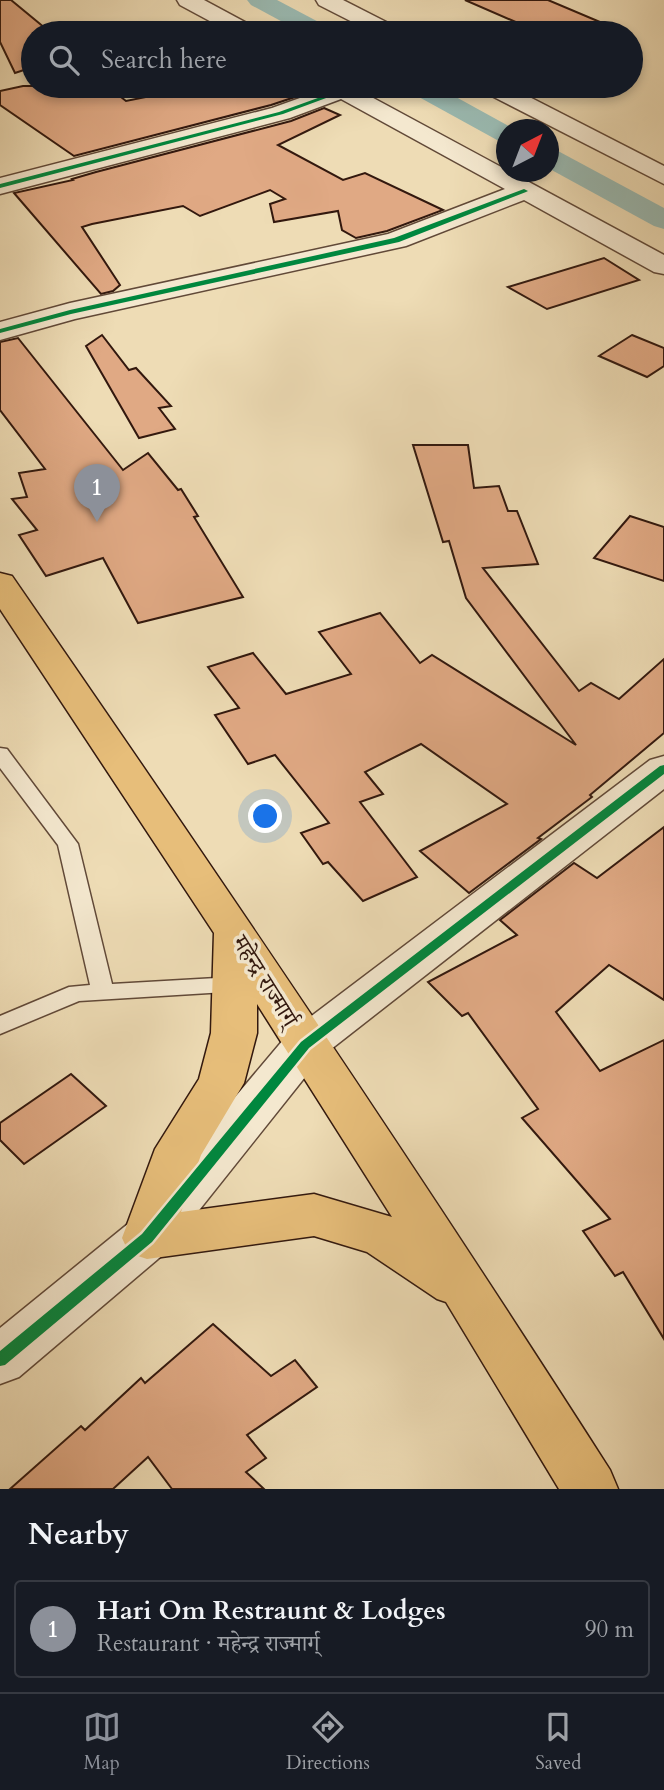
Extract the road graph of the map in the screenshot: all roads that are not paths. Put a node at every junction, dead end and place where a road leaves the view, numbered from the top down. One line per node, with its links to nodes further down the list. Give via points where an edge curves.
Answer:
1 (188, 0): 3 (street)
2 (327, 0): 4 (street)
3 (226, 21)
4 (367, 21)
5 (315, 98): 9 (street, via 281,113)
6 (356, 98): 10 (street)
7 (513, 98): 8 (street)
8 (664, 176)
9 (0, 186)
10 (524, 191): 11 (street); 12 (street, via 396,240)
11 (664, 266)
12 (0, 331)
13 (0, 583): 16 (highway, महेन्द्र राज्मार्ग्)
14 (0, 754): 18 (lane, via 68,844)
15 (664, 769): 20 (street)
16 (235, 932): 17 (highway); 20 (highway, महेन्द्र राज्मार्ग्)
17 (234, 985): 18 (lane); 21 (highway, via 233,1033 221,1083 179,1149)
18 (103, 993): 19 (lane, via 77,993)
19 (0, 1025)
20 (305, 1045): 21 (street); 22 (highway, महेन्द्र राज्मार्ग्)
21 (147, 1238): 22 (highway, via 314,1215 382,1235); 23 (street)
22 (468, 1292): 24 (highway, महेन्द्र राज्मार्ग्)
23 (0, 1360)
24 (590, 1489)

